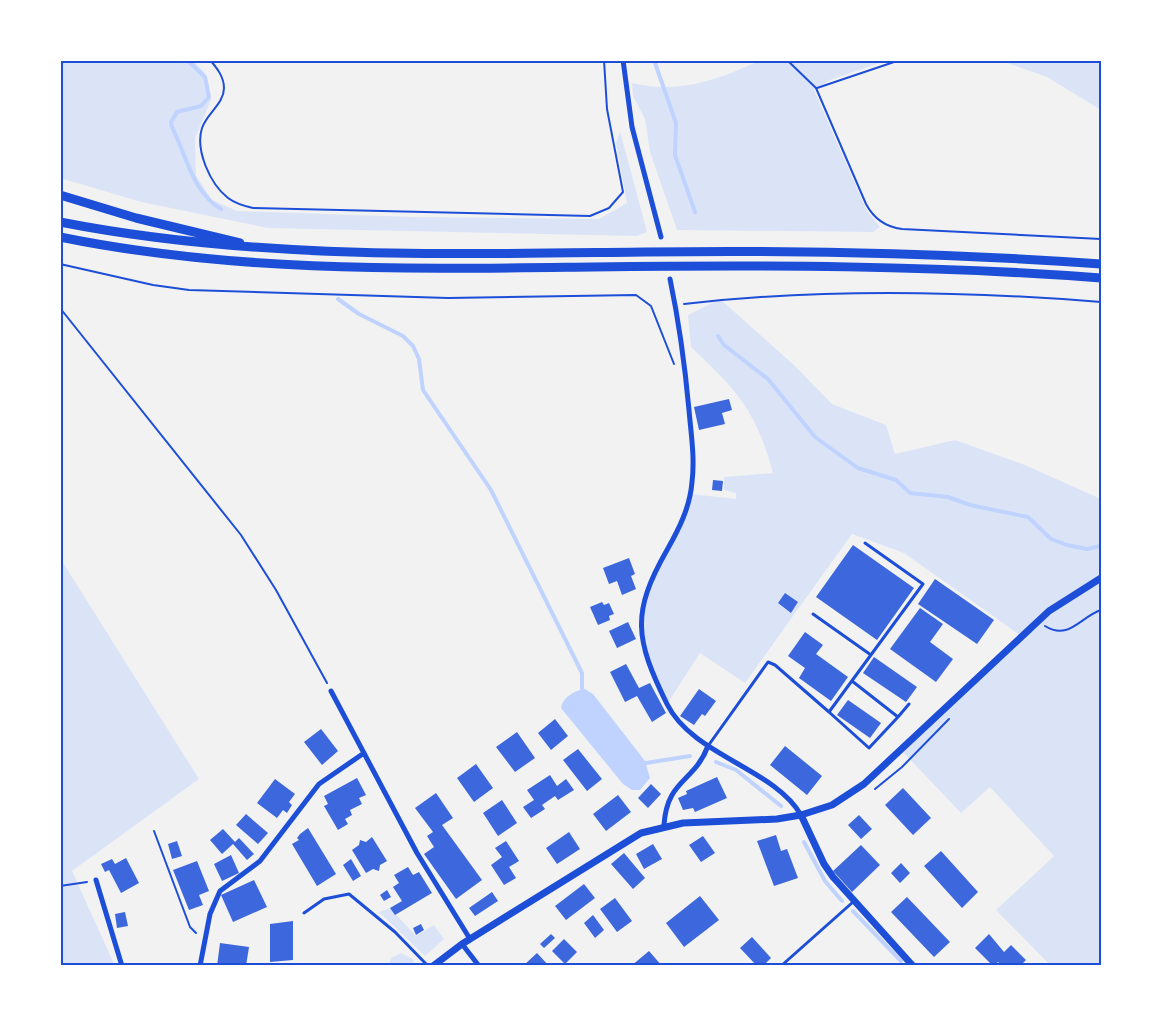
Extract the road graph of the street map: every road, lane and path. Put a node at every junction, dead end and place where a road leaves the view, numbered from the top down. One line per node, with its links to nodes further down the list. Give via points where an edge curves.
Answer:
1 (210, 60): 2 (path, via 225,89 202,129 203,160 217,186 239,205 590,216 609,208 623,192 607,109)
2 (604, 60)
3 (623, 60): 10 (street, via 632,127)
4 (787, 60): 6 (path)
5 (900, 60): 6 (path)
6 (816, 88): 11 (path, via 866,204 885,225)
7 (60, 195): 12 (highway)
8 (60, 222): 12 (highway, via 141,236)
9 (60, 237): 15 (highway, via 175,256 282,265 840,267)
10 (661, 237)
11 (1101, 239)
12 (266, 249): 14 (highway, via 381,254 860,253)
13 (60, 264): 20 (path, via 189,290 448,298 636,295 651,306 673,363)
14 (1101, 264)
15 (1101, 278)
16 (670, 279): 18 (street)
17 (1101, 302): 18 (path, via 897,293)
18 (675, 305): 20 (street)
19 (60, 308): 28 (path, via 241,536 276,590)
20 (685, 369): 32 (street, via 693,455 691,494 647,587 641,627 653,673 670,710 684,728)
21 (865, 543): 26 (lane, via 923,584)
22 (1101, 578): 25 (street)
23 (1101, 610): 25 (path, via 1065,632)
24 (813, 614): 26 (lane)
25 (1038, 621): 34 (street, via 864,784 832,805)
26 (871, 655): 27 (lane)
27 (852, 681): 30 (lane); 31 (lane)
28 (331, 691): 33 (street)
29 (909, 704): 31 (lane)
30 (829, 712): 31 (lane, via 869,748); 32 (lane, via 768,662)
31 (898, 717)
32 (708, 746): 34 (street, via 781,793); 35 (street, via 699,765 668,798)
33 (364, 753): 41 (street, via 417,853); 42 (street, via 319,783 260,861 220,891 210,914)
34 (801, 815): 35 (street); 39 (street, via 824,864)
35 (664, 825): 41 (street, via 632,838)
36 (154, 831): 42 (path, via 189,927)
37 (96, 880): 38 (path); 45 (street)
38 (60, 886)
39 (854, 901): 44 (street); 50 (lane)
40 (304, 913): 47 (lane, via 324,899 349,894)
41 (470, 939): 43 (street)
42 (205, 942): 46 (street)
43 (462, 944): 48 (street); 49 (street)
44 (914, 965)
45 (122, 966)
46 (200, 966)
47 (428, 966)
48 (433, 966)
49 (479, 966)
50 (781, 966)

